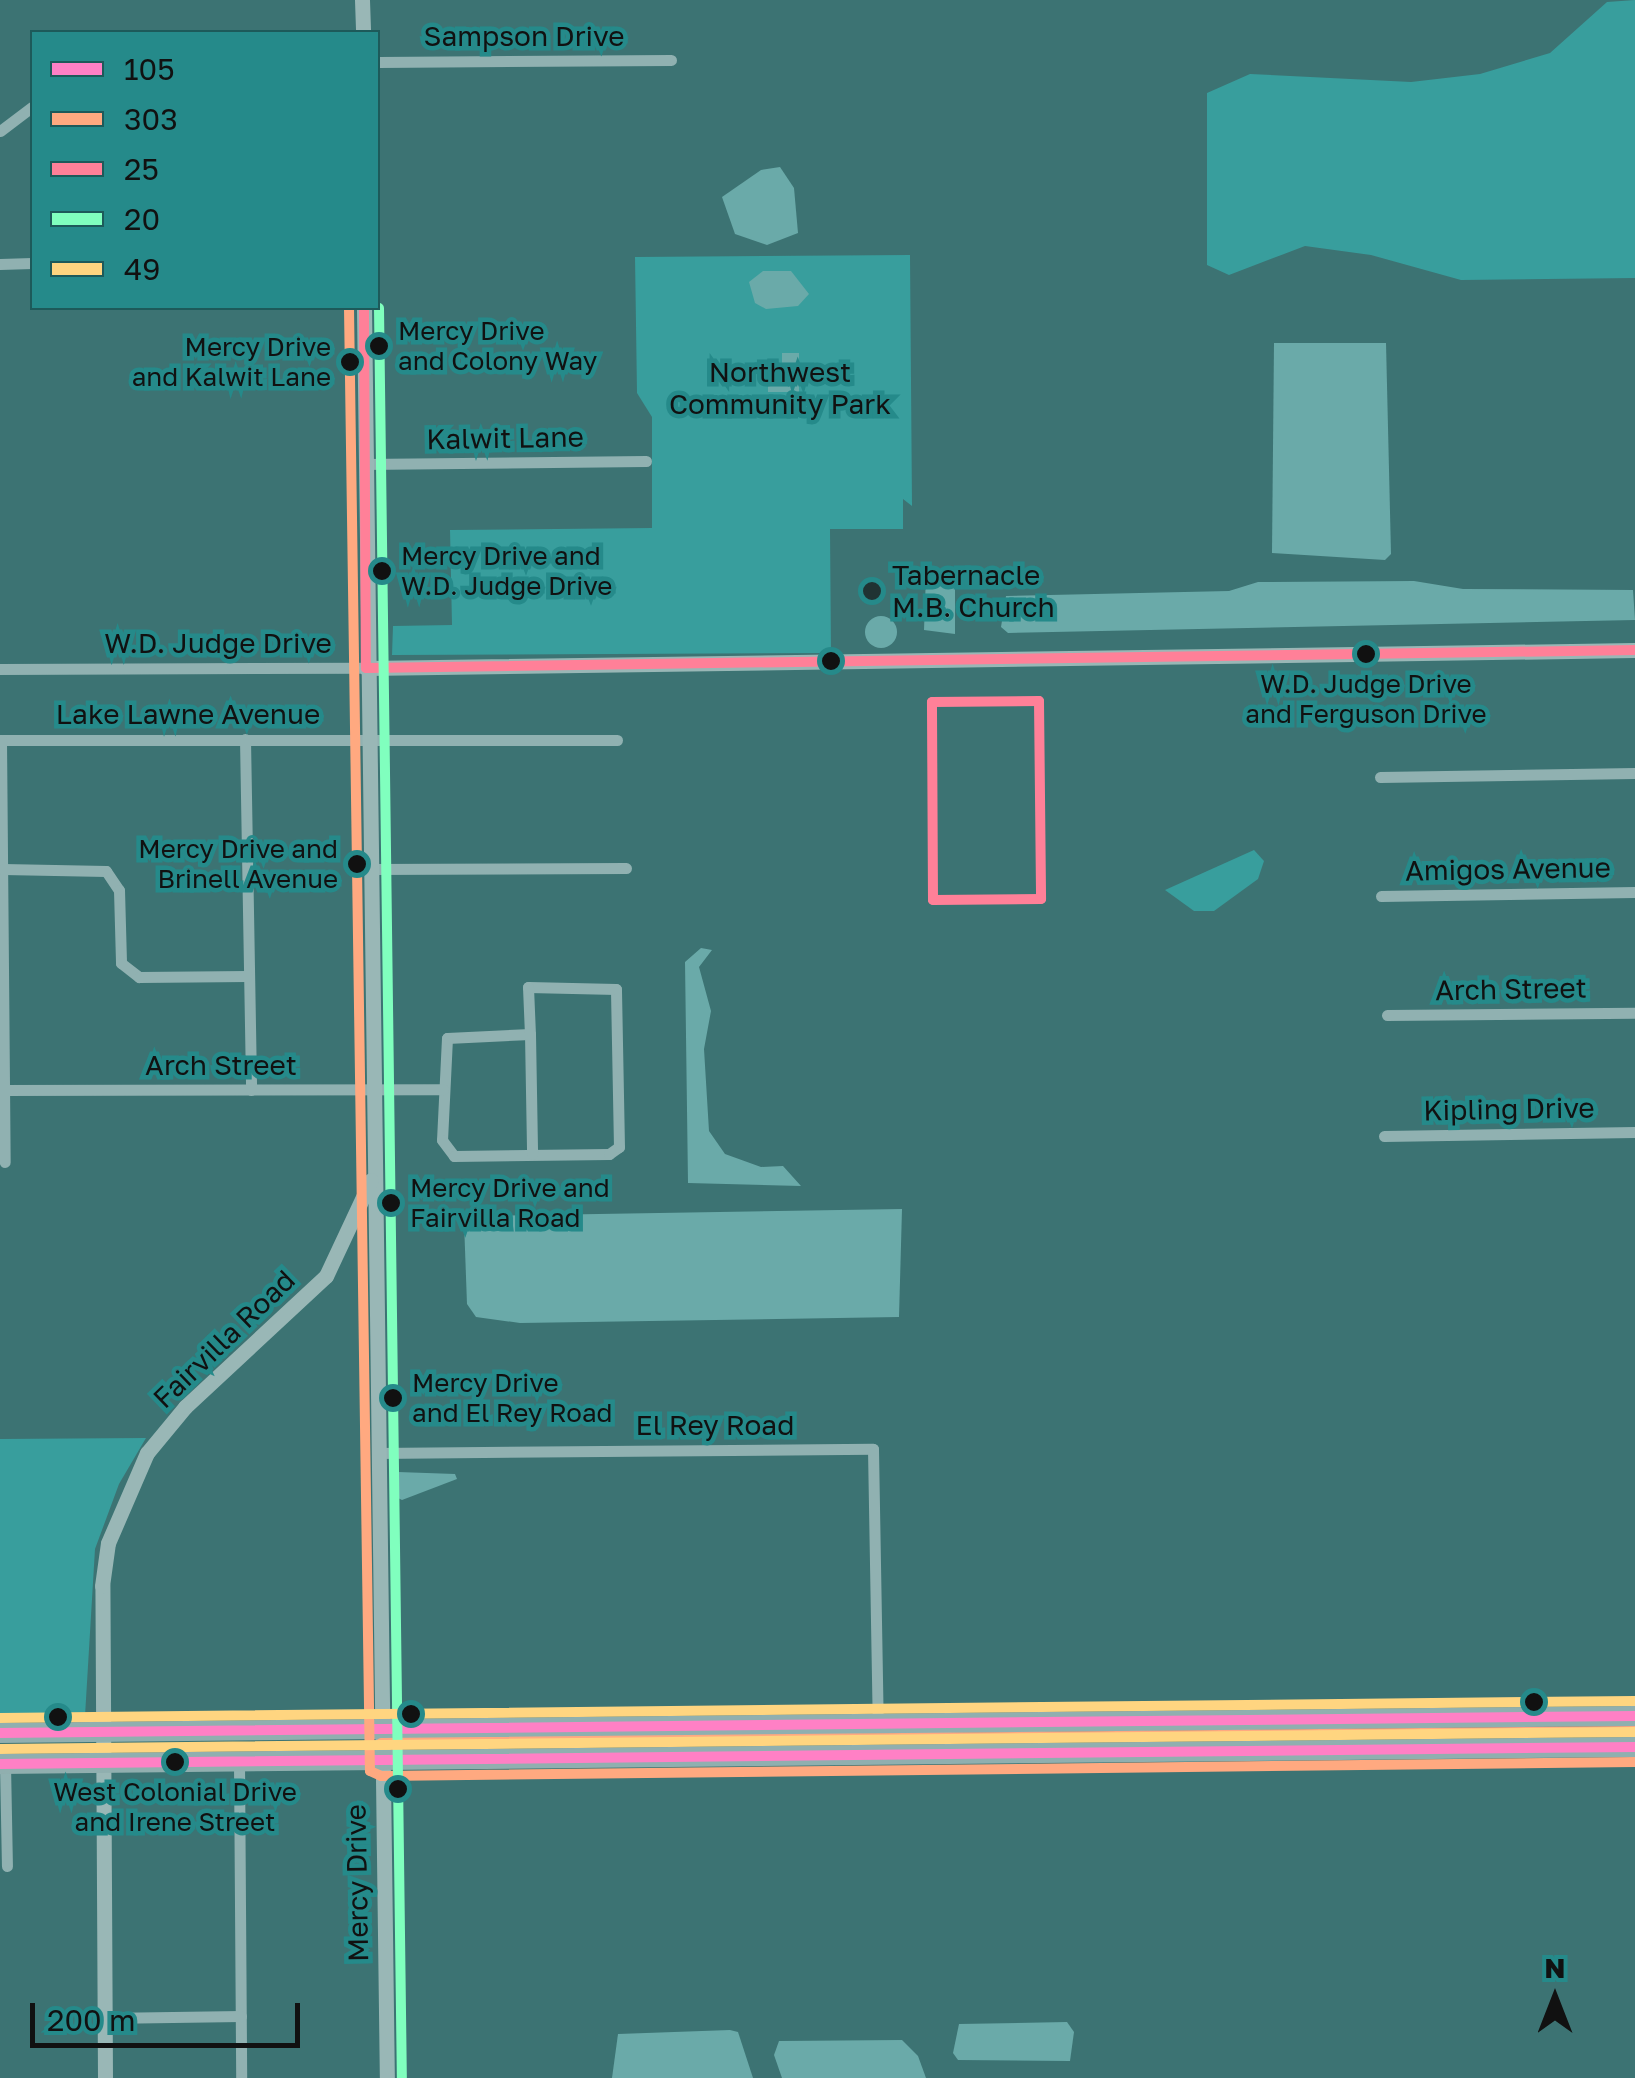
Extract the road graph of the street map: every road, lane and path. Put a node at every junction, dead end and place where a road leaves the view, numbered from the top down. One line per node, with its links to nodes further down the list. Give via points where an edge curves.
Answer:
1 (362, 0): 2 (street)
2 (362, 30)
3 (671, 60): 4 (street, Sampson Drive)
4 (380, 62)
5 (30, 108): 6 (street)
6 (0, 131)
7 (0, 264): 8 (street)
8 (30, 264)
9 (364, 310): 11 (street, Mercy Drive)
10 (646, 461): 11 (street, Kalwit Lane)
11 (364, 464): 13 (street, Mercy Drive)
12 (1635, 650): 13 (street, W.D. Judge Drive)
13 (366, 668): 14 (street, W.D. Judge Drive); 16 (street, Mercy Drive)
14 (0, 669)
15 (245, 739): 16 (street, Lake Lawne Avenue); 17 (street, Lake Lawne Avenue); 26 (street)
16 (366, 739): 18 (street, Lake Lawne Avenue); 23 (street, Mercy Drive)
17 (0, 740): 22 (street)
18 (616, 740)
19 (1635, 773): 20 (street)
20 (1380, 776)
21 (626, 868): 23 (street)
22 (3, 869): 26 (street, via 106,871 119,890 121,962 138,977); 32 (street)
23 (370, 869): 30 (street, Mercy Drive)
24 (1635, 892): 25 (street, Amigos Avenue)
25 (1381, 896)
26 (247, 976): 33 (street)
27 (1635, 1013): 28 (street, Arch Street)
28 (1387, 1016)
29 (530, 1034): 31 (street, via 447,1038); 36 (street); 36 (street, via 528,987 616,988 619,1147 609,1154)
30 (373, 1089): 31 (street, Arch Street); 33 (street, Arch Street); 38 (street, Mercy Drive)
31 (442, 1089): 36 (street, via 447,1150 454,1156)
32 (2, 1090): 33 (street, Arch Street); 37 (street)
33 (251, 1090)
34 (1635, 1132): 35 (street, Kipling Drive)
35 (1384, 1136)
36 (532, 1154)
37 (5, 1162)
38 (374, 1172): 39 (street, Mercy Drive); 40 (street, Fairvilla Road)
39 (375, 1226): 40 (street); 41 (street, Mercy Drive)
40 (352, 1231): 50 (street, Fairvilla Road, via 326,1276 287,1318 185,1407 129,1487 108,1544 102,1586)
41 (378, 1453): 47 (street, El Rey Road, via 873,1449); 48 (street, Mercy Drive)
42 (1635, 1716): 43 (highway)
43 (1500, 1717): 44 (highway); 52 (highway, via 1498,1730 1483,1739 1414,1740)
44 (1357, 1719): 45 (highway); 53 (highway, via 1346,1726 1266,1730 1259,1734)
45 (1110, 1722): 47 (highway); 54 (highway, via 1110,1734 1100,1740 1014,1744)
46 (851, 1724): 47 (highway); 48 (highway); 55 (highway, via 838,1732 752,1737)
47 (878, 1724)
48 (381, 1728): 50 (highway); 56 (street, Mercy Drive)
49 (0, 1732): 50 (highway)
50 (102, 1732): 59 (street, Fairvilla Road)
51 (1635, 1748): 52 (highway)
52 (1402, 1750): 53 (highway)
53 (1258, 1752): 54 (highway)
54 (1008, 1755): 55 (highway)
55 (743, 1758): 56 (highway)
56 (380, 1760): 57 (highway); 65 (street, Mercy Drive)
57 (239, 1762): 59 (highway); 61 (street)
58 (3, 1764): 59 (highway); 60 (street)
59 (103, 1764): 62 (street, Fairvilla Road)
60 (7, 1866)
61 (241, 2016): 62 (street); 64 (street)
62 (104, 2018): 63 (street, Fairvilla Road)
63 (105, 2078)
64 (242, 2078)
65 (387, 2078)

